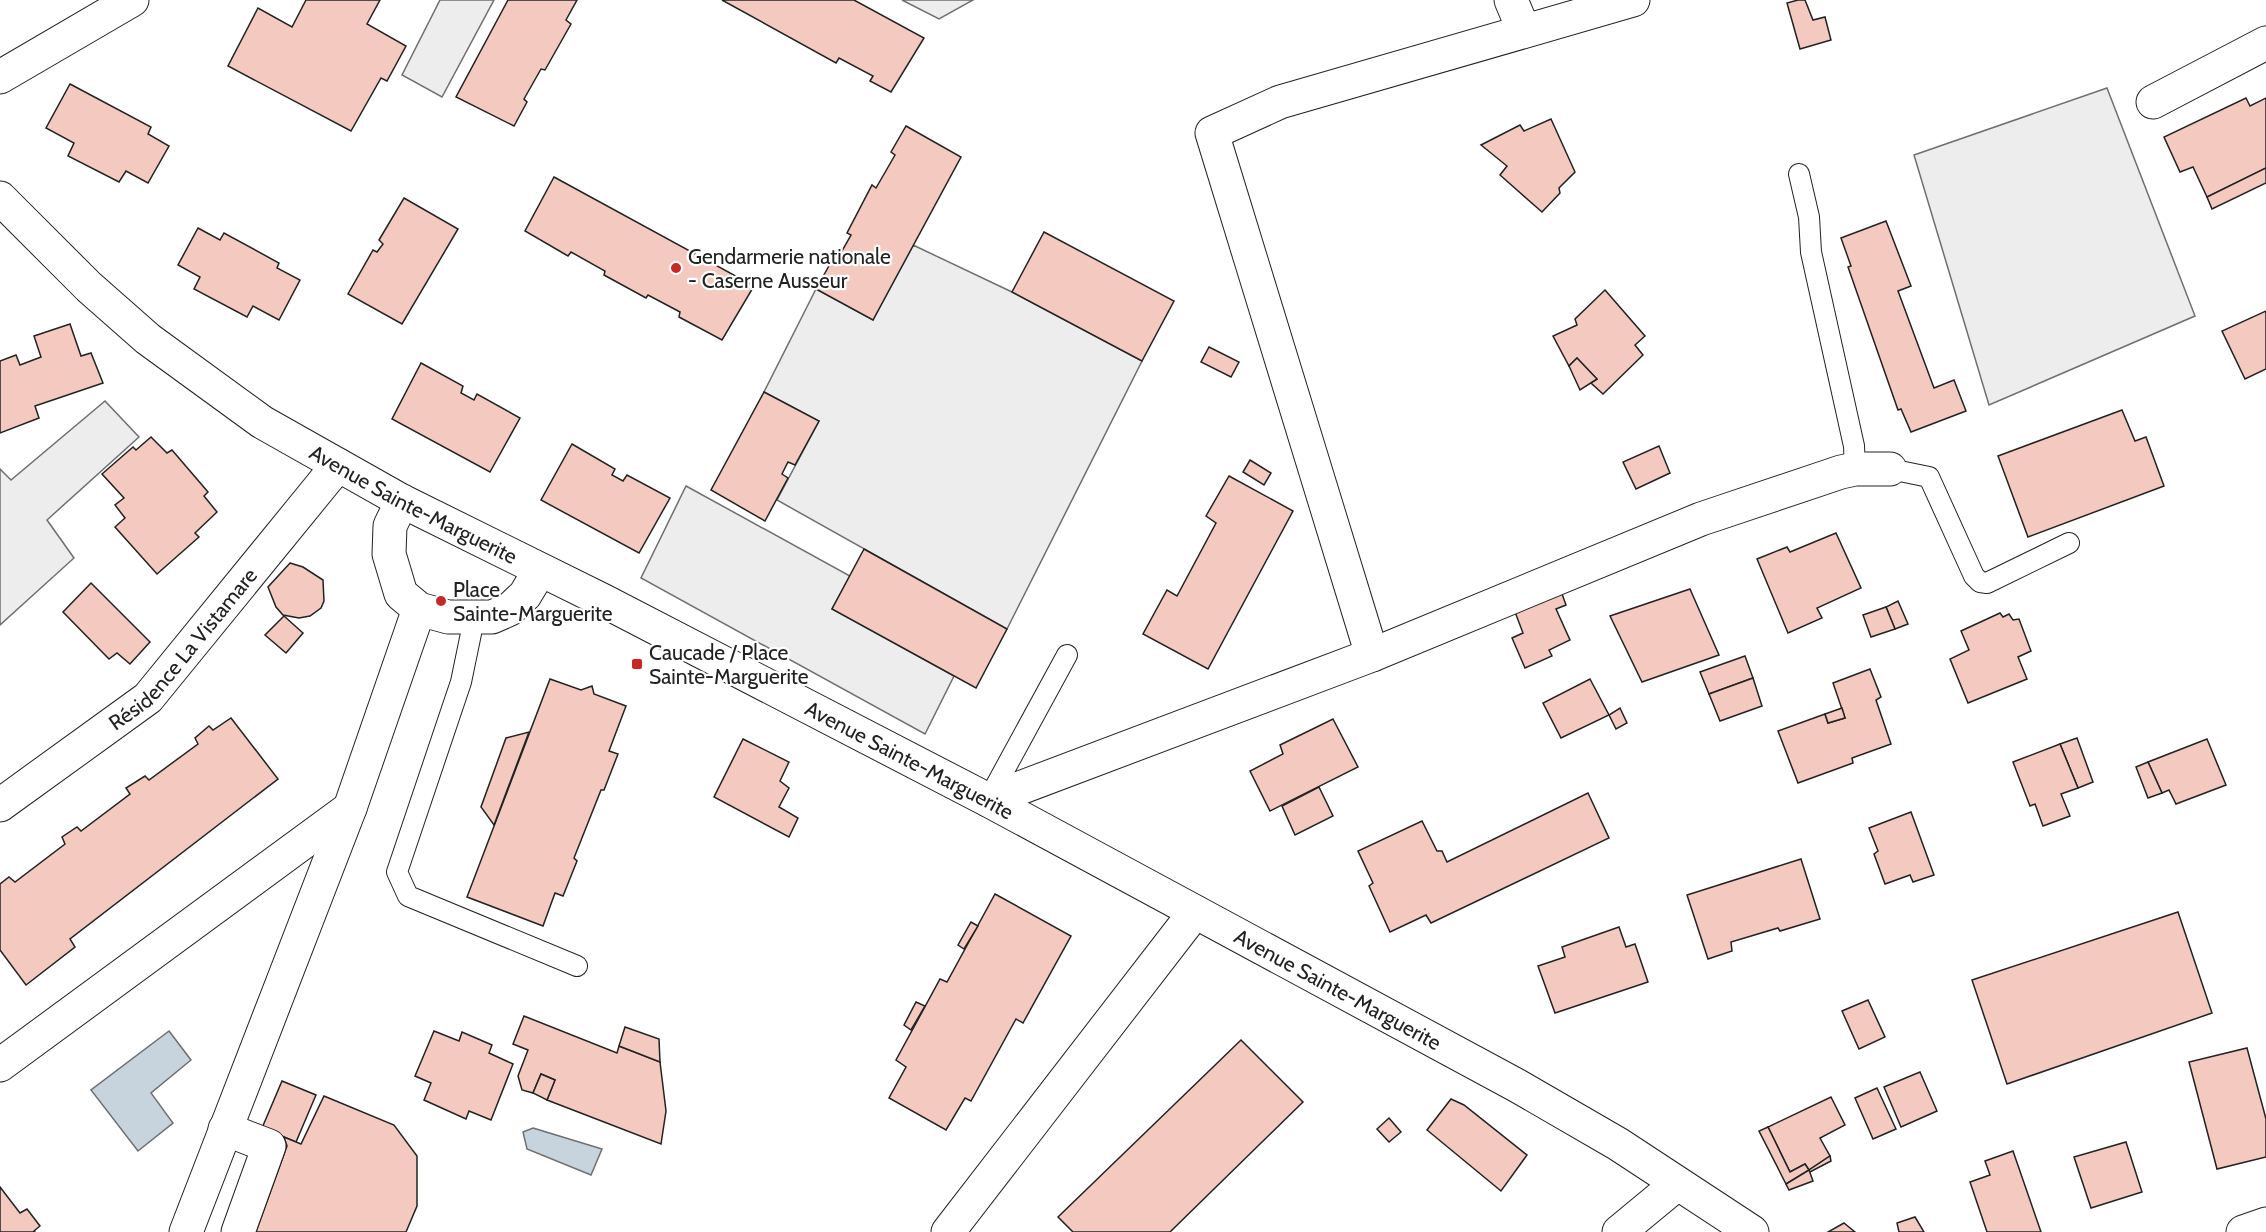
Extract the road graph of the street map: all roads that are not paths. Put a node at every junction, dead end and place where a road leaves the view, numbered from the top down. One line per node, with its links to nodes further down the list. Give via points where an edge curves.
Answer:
1 (132, 0): 6 (street)
2 (1511, 0): 4 (street)
3 (1633, 0): 4 (street)
4 (1524, 32): 19 (street, via 1280,102 1212,133)
5 (2266, 43): 7 (street)
6 (0, 76)
7 (2153, 102)
8 (1799, 174): 11 (lane, via 1809,217 1811,252 1854,446)
9 (0, 198): 10 (street, Avenue Sainte-Marguerite, via 89,287 148,339 254,416)
10 (338, 465): 13 (street, Avenue Sainte-Marguerite); 21 (street, Résidence La Vistamare, via 148,698)
11 (1855, 469): 12 (street); 19 (street, via 1701,519)
12 (1890, 469): 14 (lane, via 1929,477 1980,582 1987,583)
13 (402, 501): 15 (street, Avenue Sainte-Marguerite); 16 (street, via 390,526 389,554 401,594)
14 (2070, 543)
15 (540, 570): 17 (street, via 525,595 510,609); 20 (street, Avenue Sainte-Marguerite)
16 (419, 609): 17 (street); 22 (street)
17 (474, 619): 24 (lane, via 461,682 397,872 408,896)
18 (1067, 654): 20 (lane)
19 (1372, 654): 20 (street)
20 (988, 800): 23 (street, Avenue Sainte-Marguerite)
21 (0, 805)
22 (350, 808): 25 (street); 26 (street)
23 (1195, 912): 27 (street, Avenue Sainte-Marguerite, via 1565,1112); 31 (street)
24 (577, 966)
25 (0, 1065)
26 (225, 1129): 29 (street); 30 (street, via 269,1146)
27 (1677, 1184): 32 (street); 33 (street, Avenue Sainte-Marguerite)
28 (2266, 1224): 34 (street)
29 (186, 1232)
30 (238, 1232)
31 (948, 1232)
32 (1619, 1232)
33 (1752, 1232)
34 (2243, 1232)

